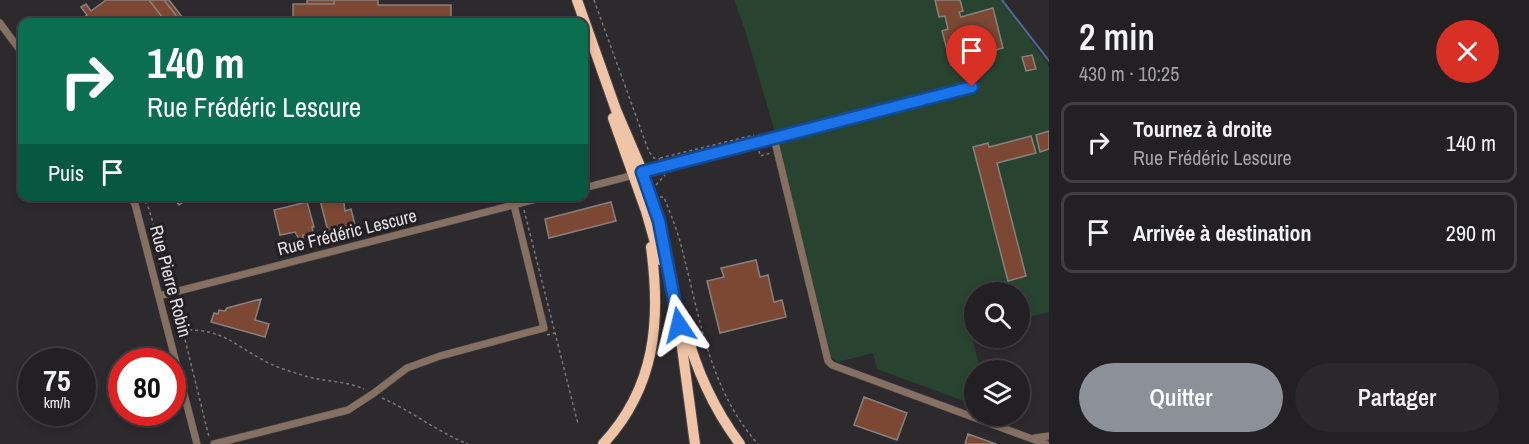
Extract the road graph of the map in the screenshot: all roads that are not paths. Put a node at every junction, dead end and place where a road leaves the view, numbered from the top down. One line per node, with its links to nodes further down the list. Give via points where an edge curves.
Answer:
1 (570, 0): 3 (highway)
2 (577, 0): 4 (highway)
3 (577, 18)
4 (583, 18)
5 (0, 23): 7 (street)
6 (588, 31): 11 (highway)
7 (18, 48)
8 (588, 48): 11 (highway)
9 (972, 87): 10 (street)
10 (774, 138): 11 (street); 20 (street, via 828,361)
11 (637, 173): 12 (street); 16 (highway)
12 (588, 187)
13 (133, 201): 18 (street, Rue Pierre Robin)
14 (529, 201): 15 (street, Rue Frédéric Lescure)
15 (518, 204): 18 (street, Rue Frédéric Lescure); 22 (street, via 544,328 407,368 348,410)
16 (650, 210): 17 (highway); 23 (highway, via 656,321 653,344 637,394); 24 (highway, via 669,297)
17 (672, 284): 25 (highway); 26 (highway, via 692,355 711,400)
18 (159, 296): 21 (street, Rue Pierre Robin)
19 (1049, 436): 20 (street)
20 (1029, 438): 27 (street)
21 (197, 444)
22 (212, 444)
23 (603, 444)
24 (688, 444)
25 (695, 444)
26 (740, 444)
27 (1046, 444)

